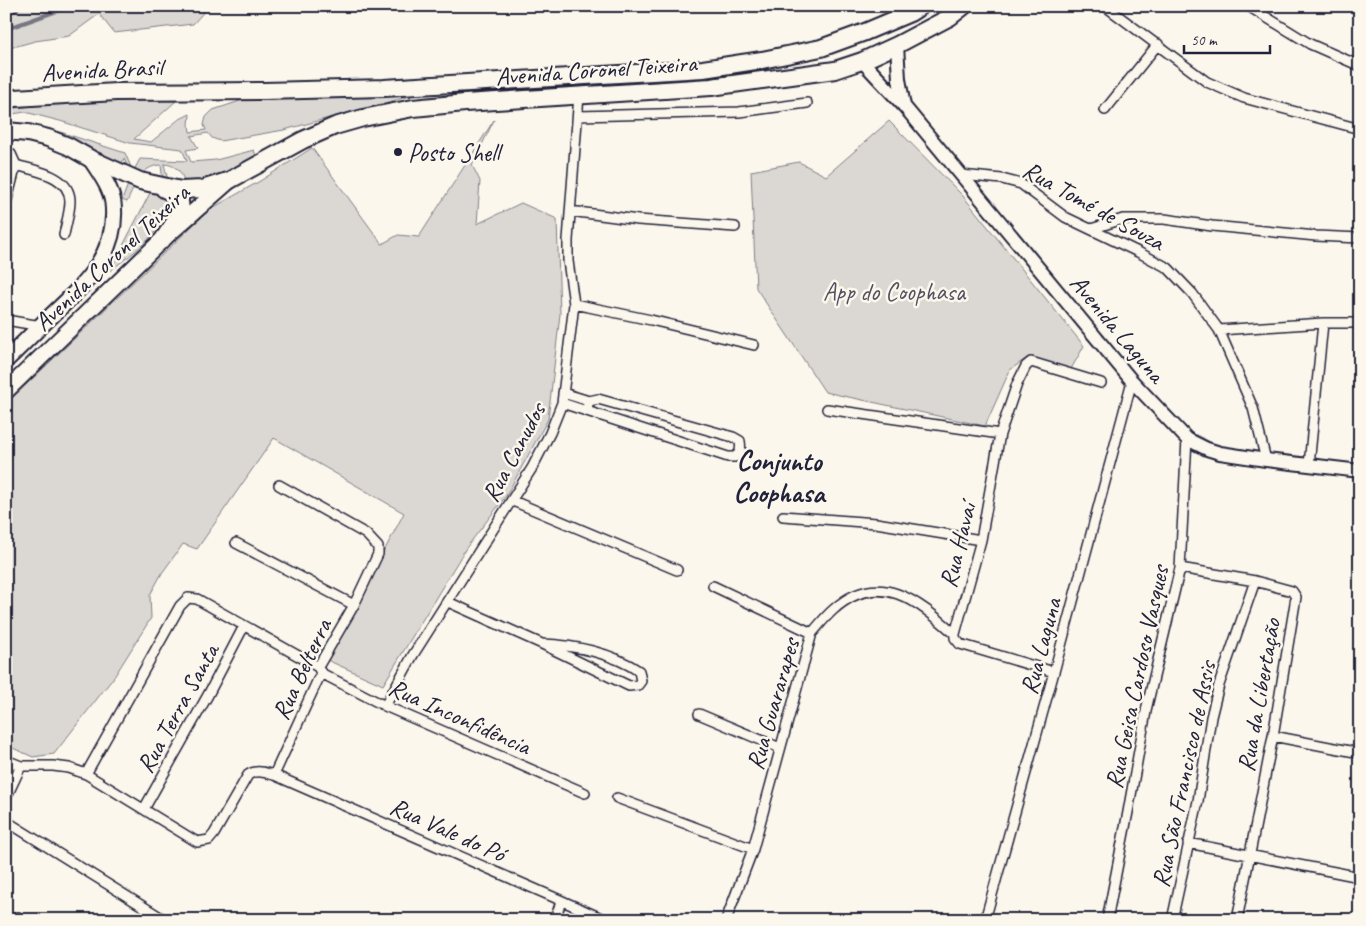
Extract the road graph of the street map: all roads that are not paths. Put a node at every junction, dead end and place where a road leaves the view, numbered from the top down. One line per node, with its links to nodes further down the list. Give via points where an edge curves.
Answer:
1 (14, 6): 6 (street)
2 (921, 6): 11 (highway, Avenida Coronel Teixeira, via 821,48 703,69 384,88)
3 (964, 6): 8 (highway, Avenida Coronel Teixeira)
4 (1105, 6): 7 (street)
5 (1248, 6): 10 (street, via 1310,44)
6 (6, 9)
7 (1158, 44): 16 (street); 18 (street, via 1208,82 1229,93)
8 (897, 45): 9 (highway, Avenida Coronel Teixeira); 15 (main road, Avenida Laguna)
9 (862, 61): 12 (highway, Avenida Coronel Teixeira, via 813,74 711,87); 15 (main road, Avenida Laguna)
10 (1360, 66)
11 (199, 90): 13 (highway, Avenida Brasil)
12 (579, 95): 17 (street, Rua Canudos); 24 (highway, Avenida Coronel Teixeira, via 413,108 363,118 302,140)
13 (6, 100)
14 (807, 103): 17 (street, via 739,112)
15 (904, 106): 23 (main road, Avenida Laguna)
16 (1105, 110)
17 (578, 116): 27 (street, Rua Canudos)
18 (1360, 129)
19 (6, 131): 21 (highway, via 48,138)
20 (6, 152): 22 (street, via 11,154)
21 (91, 159): 25 (highway, Avenida Coronel Teixeira, via 131,178); 37 (main road, Avenida Coronel Teixeira, via 107,185 113,203 109,243 95,270 77,292)
22 (16, 165): 26 (street); 30 (street, via 50,175 67,187 70,201)
23 (962, 175): 29 (street, Rua Tomé de Souza, via 1021,184 1065,217); 41 (main road, Avenida Laguna)
24 (230, 180): 25 (highway, Avenida Coronel Teixeira, via 202,189); 31 (main road, Avenida Coronel Teixeira)
25 (158, 186): 31 (highway, via 172,192 181,204)
26 (6, 204)
27 (570, 211): 28 (street); 33 (street, Rua Canudos, via 568,261)
28 (735, 227)
29 (1090, 229): 32 (street, via 1123,219 1164,219); 38 (street, Rua Tomé de Souza, via 1168,268 1192,293)
30 (64, 236)
31 (164, 238): 43 (main road, Avenida Coronel Teixeira)
32 (1360, 238)
33 (574, 304): 39 (street); 44 (street, Rua Canudos)
34 (6, 320): 37 (street, Avenida Coronel Teixeira)
35 (1323, 323): 36 (street); 38 (street); 52 (street)
36 (1360, 323)
37 (41, 326): 40 (main road, Avenida Coronel Teixeira)
38 (1219, 330): 51 (street, Rua Tomé de Souza, via 1253,408)
39 (754, 345)
40 (6, 360)
41 (1132, 381): 50 (main road, Avenida Laguna); 70 (street, Rua Laguna)
42 (1101, 383): 49 (street, Rua Havaí, via 1031,362 1018,384)
43 (6, 391)
44 (563, 393): 45 (street); 46 (street, Rua Canudos)
45 (589, 401): 48 (street); 48 (street, via 598,399 733,437 740,441 739,454 735,457 713,453)
46 (562, 403): 48 (street); 55 (street, Rua Canudos, via 550,433)
47 (827, 409): 49 (street)
48 (586, 411)
49 (1000, 434): 57 (street, Rua Havaí)
50 (1187, 440): 51 (main road, Avenida Laguna, via 1213,451); 59 (street, Rua Geisa Cardoso Vasques)
51 (1266, 460): 52 (main road, Avenida Laguna)
52 (1309, 465): 53 (main road, Avenida Laguna)
53 (1360, 471)
54 (279, 485): 64 (street, Rua Belterra, via 366,534 378,548)
55 (513, 501): 60 (street); 63 (street, Rua Canudos)
56 (783, 516): 57 (street, via 876,523)
57 (981, 540): 67 (street, Rua Havaí)
58 (236, 543): 64 (street)
59 (1180, 568): 61 (street, Rua da Libertação); 95 (street, Rua Geisa Cardoso Vasques, via 1147,706)
60 (677, 570)
61 (1255, 582): 73 (street, Rua da Libertação, via 1292,591 1296,597); 85 (street, Rua São Francisco de Assis, via 1219,684)
62 (713, 586): 66 (street)
63 (448, 602): 68 (street); 71 (street, Rua Canudos)
64 (354, 605): 69 (street, Rua Belterra)
65 (244, 626): 69 (street, Rua Inconfidência); 78 (street, Rua Inconfidência, via 197,599 188,598 180,606); 83 (street, Rua Terra Santa)
66 (812, 633): 67 (street, Rua Guararapes, via 834,609 854,596 888,590 906,596); 74 (street, Rua Guararapes)
67 (955, 634): 70 (street, via 960,644)
68 (542, 644): 68 (street, via 629,686 638,685 641,681 639,671 603,655)
69 (320, 670): 71 (street, Rua Inconfidência); 79 (street, Rua Belterra)
70 (1054, 672): 94 (street, Rua Laguna)
71 (386, 706): 80 (street, Rua Inconfidência)
72 (699, 714): 74 (street)
73 (1273, 736): 75 (street); 87 (street, Rua da Libertação)
74 (780, 748): 86 (street, Rua Guararapes)
75 (1360, 752)
76 (6, 760): 77 (street)
77 (21, 766): 78 (street, via 53,766); 81 (street)
78 (86, 774): 83 (street)
79 (274, 775): 83 (street, via 259,772 248,775 214,834 203,842 197,842); 89 (street, Rua Vale do Pó)
80 (585, 792)
81 (6, 798)
82 (617, 798): 86 (street)
83 (144, 810)
84 (6, 821): 90 (street)
85 (1188, 843): 87 (street); 96 (street, Rua São Francisco de Assis)
86 (752, 849): 93 (street, Rua Guararapes)
87 (1248, 856): 88 (street); 97 (street, Rua da Libertação)
88 (1360, 877)
89 (561, 900): 91 (street); 92 (street, Rua Vale do Pó)
90 (165, 920)
91 (556, 920)
92 (606, 920)
93 (726, 920)
94 (985, 920)
95 (1107, 920)
96 (1172, 920)
97 (1237, 920)

